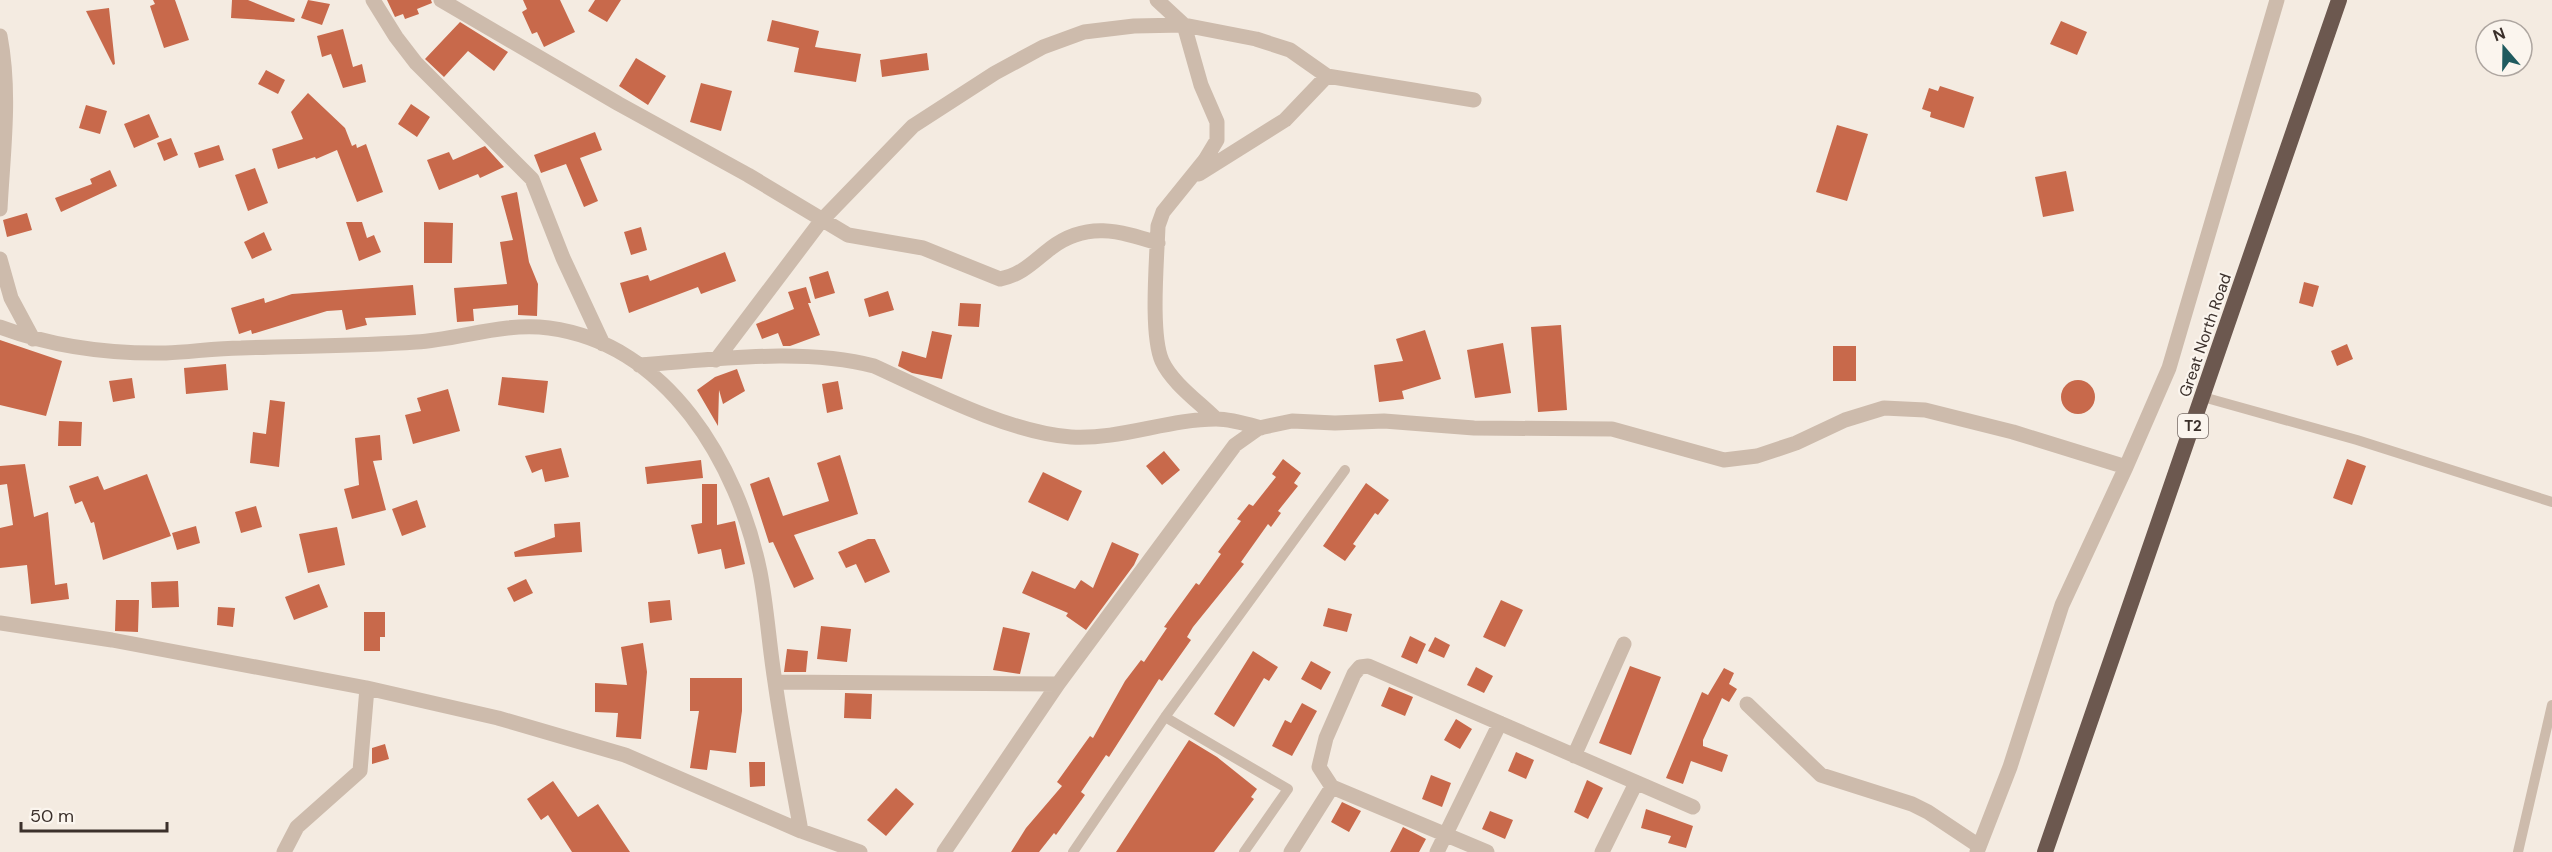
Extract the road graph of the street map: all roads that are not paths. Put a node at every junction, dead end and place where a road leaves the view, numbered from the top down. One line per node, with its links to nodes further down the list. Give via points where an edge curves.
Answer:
1 (373, 0): 17 (street, via 416,63 532,179)
2 (441, 0): 12 (street, via 748,174)
3 (1157, 0): 6 (street)
4 (2277, 0): 23 (street, via 2169,368)
5 (2339, 0): 20 (highway, Great North Road / T2)
6 (1184, 25): 8 (street, via 1290,50); 10 (street, via 1216,122 1217,140); 12 (street, via 1084,32 1033,52 913,126)
7 (0, 36): 11 (street, via 6,69)
8 (1327, 76): 9 (street); 10 (street, via 1285,120)
9 (1474, 100)
10 (1188, 180): 13 (street, via 1163,212)
11 (0, 209)
12 (821, 221): 13 (street, via 848,235 923,248 1000,279 1013,276 1074,235 1116,230); 18 (street)
13 (1158, 243): 21 (street, via 1156,341 1162,362)
14 (0, 260): 16 (street, via 11,297)
15 (0, 327): 16 (street)
16 (33, 339): 17 (street, via 109,351 167,352 420,342 503,327 547,328 583,335)
17 (603, 344): 19 (street)
18 (716, 360): 19 (street); 21 (street, via 761,357 857,362 990,416 1035,431 1072,437)
19 (639, 365): 28 (street, via 686,407 738,498 760,573)
20 (2203, 397): 25 (lane); 51 (highway, Great North Road / T2)
21 (1216, 419): 22 (street)
22 (1261, 428): 23 (street, via 1292,421 1384,420 1474,428 1612,429 1724,460 1757,456 1884,408 1925,410); 29 (street, via 1235,445)
23 (2126, 467): 41 (street, via 2062,604 2010,767)
24 (1344, 470): 33 (lane)
25 (2552, 502)
26 (0, 623): 30 (street)
27 (1624, 644): 35 (street)
28 (775, 682): 29 (street); 39 (street)
29 (1058, 684): 44 (street)
30 (367, 688): 39 (street, via 498,718 626,755); 42 (street, via 360,771 297,827)
31 (1748, 704): 41 (street, via 1821,775 1920,808)
32 (2552, 705): 52 (lane)
33 (1166, 717): 45 (lane); 46 (lane, via 1288,789)
34 (1500, 723): 35 (street); 37 (street, via 1368,666 1360,667 1326,738 1319,767); 40 (street)
35 (1574, 756): 36 (street)
36 (1636, 783): 38 (street); 50 (street)
37 (1332, 787): 40 (street); 47 (street)
38 (1693, 807)
39 (801, 831): 43 (street)
40 (1446, 834): 48 (street); 49 (street)
41 (1978, 849)
42 (284, 852)
43 (861, 852)
44 (944, 852)
45 (1073, 852)
46 (1244, 852)
47 (1291, 852)
48 (1437, 852)
49 (1487, 852)
50 (1602, 852)
51 (2045, 852)
52 (2518, 852)

